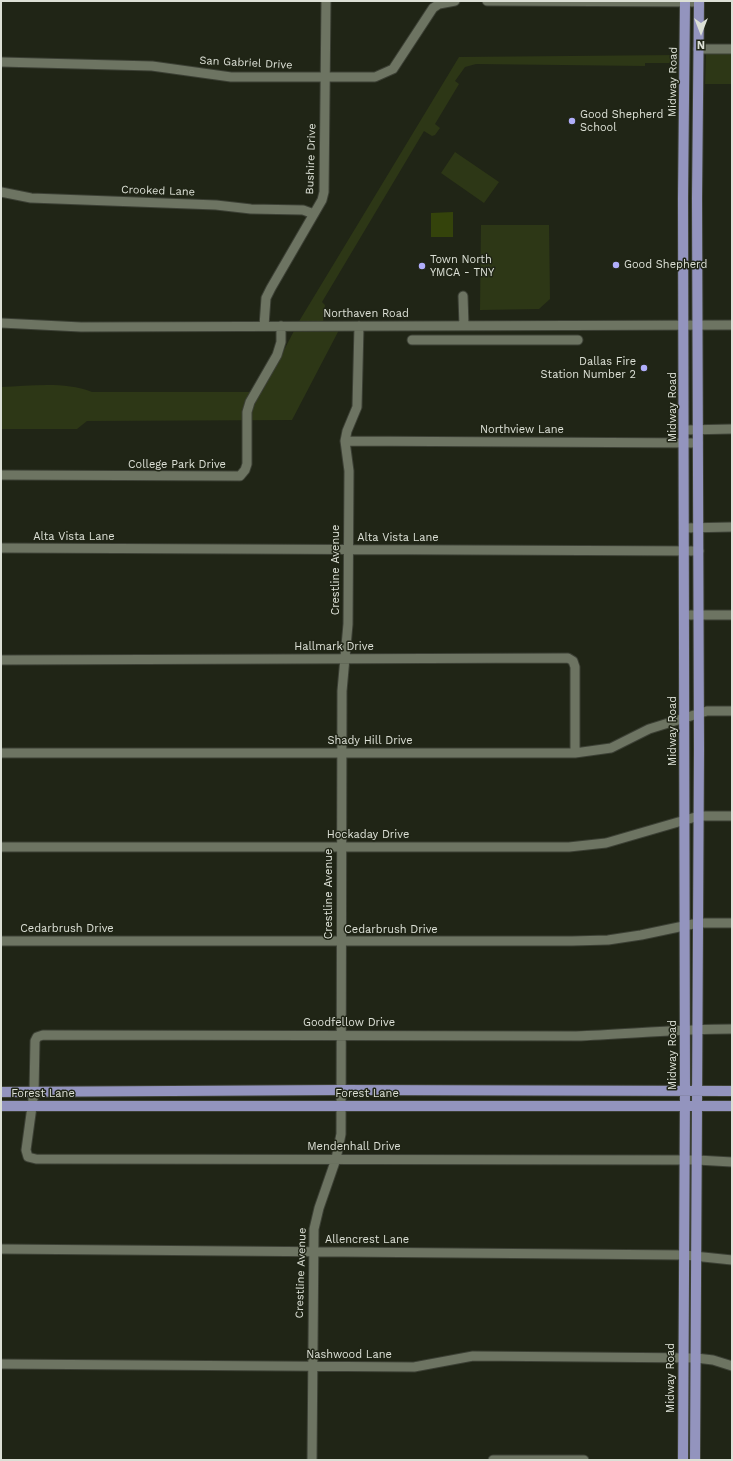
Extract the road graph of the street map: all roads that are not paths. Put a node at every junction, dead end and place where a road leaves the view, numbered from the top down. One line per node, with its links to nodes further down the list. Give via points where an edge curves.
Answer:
1 (326, 1): 9 (street, Bushire Drive)
2 (454, 1): 9 (street, San Gabriel Drive, via 439,4 429,13 398,63 389,71 375,77)
3 (487, 1): 4 (street)
4 (685, 1): 5 (street); 14 (main road, Midway Road)
5 (698, 2): 6 (main road)
6 (698, 49): 7 (street); 15 (main road)
7 (732, 49)
8 (1, 62): 9 (street, San Gabriel Drive, via 152,66 231,77)
9 (326, 77): 11 (street, Bushire Drive, via 324,192)
10 (1, 192): 11 (street, Crooked Lane, via 31,198 216,205 251,210 304,210)
11 (314, 214): 17 (street, Bushire Drive, via 266,298)
12 (463, 296): 21 (street)
13 (1, 323): 17 (street, Northaven Road, via 81,327)
14 (685, 325): 15 (street, Northaven Road); 22 (street, Northaven Road); 28 (main road, Midway Road)
15 (698, 325): 16 (street, Northaven Road); 29 (main road)
16 (732, 325)
17 (264, 326): 18 (street, Northaven Road)
18 (281, 326): 19 (street, Northaven Road); 33 (street, College Park Drive, via 281,342 277,355 250,402 247,412 247,464 240,476)
19 (359, 326): 20 (street, Northaven Road); 30 (street, Crestline Avenue, via 357,407)
20 (436, 326): 21 (street, Northaven Road); 24 (street)
21 (464, 326): 22 (street, Northaven Road)
22 (545, 326): 25 (street)
23 (412, 340): 24 (street)
24 (436, 340): 25 (street)
25 (544, 340): 26 (street)
26 (578, 340)
27 (732, 429): 29 (street)
28 (685, 430): 29 (street); 31 (main road, Midway Road)
29 (698, 430): 32 (main road)
30 (345, 441): 31 (street, Northview Lane); 38 (street, Crestline Avenue, via 349,471)
31 (685, 442): 32 (street, Northview Lane); 35 (main road, Midway Road)
32 (698, 443): 36 (main road)
33 (1, 475)
34 (732, 527): 36 (street)
35 (685, 528): 36 (street); 39 (main road, Midway Road)
36 (699, 528): 40 (main road)
37 (1, 548): 38 (street, Alta Vista Lane)
38 (348, 550): 39 (street, Alta Vista Lane); 44 (street, Crestline Avenue, via 348,624)
39 (685, 551): 40 (street, Alta Vista Lane); 41 (main road, Midway Road)
40 (699, 551): 42 (main road)
41 (685, 616): 42 (street); 48 (main road, Midway Road)
42 (699, 616): 43 (street); 47 (main road)
43 (732, 616)
44 (344, 659): 45 (street, Hallmark Drive); 50 (street, Crestline Avenue); 51 (street, Hallmark Drive, via 568,658 573,661 575,667)
45 (1, 660)
46 (732, 711): 47 (street, Shady Hill Drive, via 707,711)
47 (699, 714): 48 (street, Shady Hill Drive); 52 (main road)
48 (685, 719): 51 (street, Shady Hill Drive, via 649,729 611,748); 54 (main road, Midway Road)
49 (1, 753): 50 (street, Shady Hill Drive)
50 (341, 753): 51 (street, Shady Hill Drive); 56 (street, Crestline Avenue)
51 (575, 753)
52 (699, 816): 53 (street, Hockaday Drive); 54 (street, Hockaday Drive); 57 (main road)
53 (732, 816)
54 (685, 821): 56 (street, Hockaday Drive, via 606,843 569,847); 59 (main road, Midway Road)
55 (1, 847): 56 (street, Hockaday Drive)
56 (342, 847): 61 (street, Crestline Avenue)
57 (698, 923): 58 (street, Cedarbrush Drive); 59 (street, Cedarbrush Drive); 62 (main road)
58 (732, 923)
59 (685, 926): 61 (street, Cedarbrush Drive, via 641,935 579,941); 64 (main road, Midway Road)
60 (1, 941): 61 (street, Cedarbrush Drive)
61 (341, 942): 65 (street, Crestline Avenue)
62 (698, 1029): 63 (street, Goodfellow Drive); 64 (street, Goodfellow Drive); 71 (main road)
63 (732, 1029)
64 (685, 1030): 65 (street, Goodfellow Drive, via 576,1036); 70 (main road, Midway Road)
65 (341, 1036): 66 (street, Crestline Avenue); 69 (street, Goodfellow Drive, via 43,1035 35,1041)
66 (341, 1090): 69 (main road, Forest Lane); 70 (main road, Forest Lane); 74 (street, Crestline Avenue)
67 (732, 1091): 71 (main road, Forest Lane)
68 (1, 1092): 69 (main road, Forest Lane)
69 (34, 1092): 73 (street, Goodfellow Drive)
70 (685, 1092): 71 (main road, Forest Lane); 77 (main road, Midway Road)
71 (697, 1092): 75 (main road)
72 (1, 1106): 73 (main road, Forest Lane)
73 (32, 1106): 74 (main road, Forest Lane); 78 (street, Mendenhall Drive, via 26,1150 31,1159)
74 (341, 1106): 77 (main road, Forest Lane); 78 (street, Crestline Avenue, via 341,1134)
75 (697, 1106): 76 (main road, Forest Lane); 77 (main road, Forest Lane); 80 (main road)
76 (732, 1106)
77 (685, 1107): 79 (main road, Midway Road)
78 (336, 1159): 79 (street, Mendenhall Drive); 83 (street, Crestline Avenue, via 319,1208)
79 (685, 1160): 80 (street, Mendenhall Drive); 84 (main road, Midway Road)
80 (697, 1160): 81 (street, Mendenhall Drive); 85 (main road)
81 (732, 1162)
82 (1, 1249): 83 (street, Allencrest Lane)
83 (312, 1252): 84 (street, Allencrest Lane); 91 (street, Crestline Avenue)
84 (684, 1255): 85 (street, Allencrest Lane); 87 (main road, Midway Road)
85 (697, 1255): 86 (street, Allencrest Lane); 88 (main road)
86 (732, 1260)
87 (683, 1358): 88 (street, Nashwood Lane); 91 (street, Nashwood Lane, via 473,1356 414,1367); 95 (main road, Midway Road)
88 (696, 1358): 90 (street, Nashwood Lane); 96 (main road)
89 (1, 1364): 91 (street, Nashwood Lane)
90 (732, 1366)
91 (312, 1367): 92 (street, Crestline Avenue)
92 (312, 1460)
93 (493, 1460): 94 (street)
94 (584, 1460)
95 (683, 1460)
96 (695, 1460)

